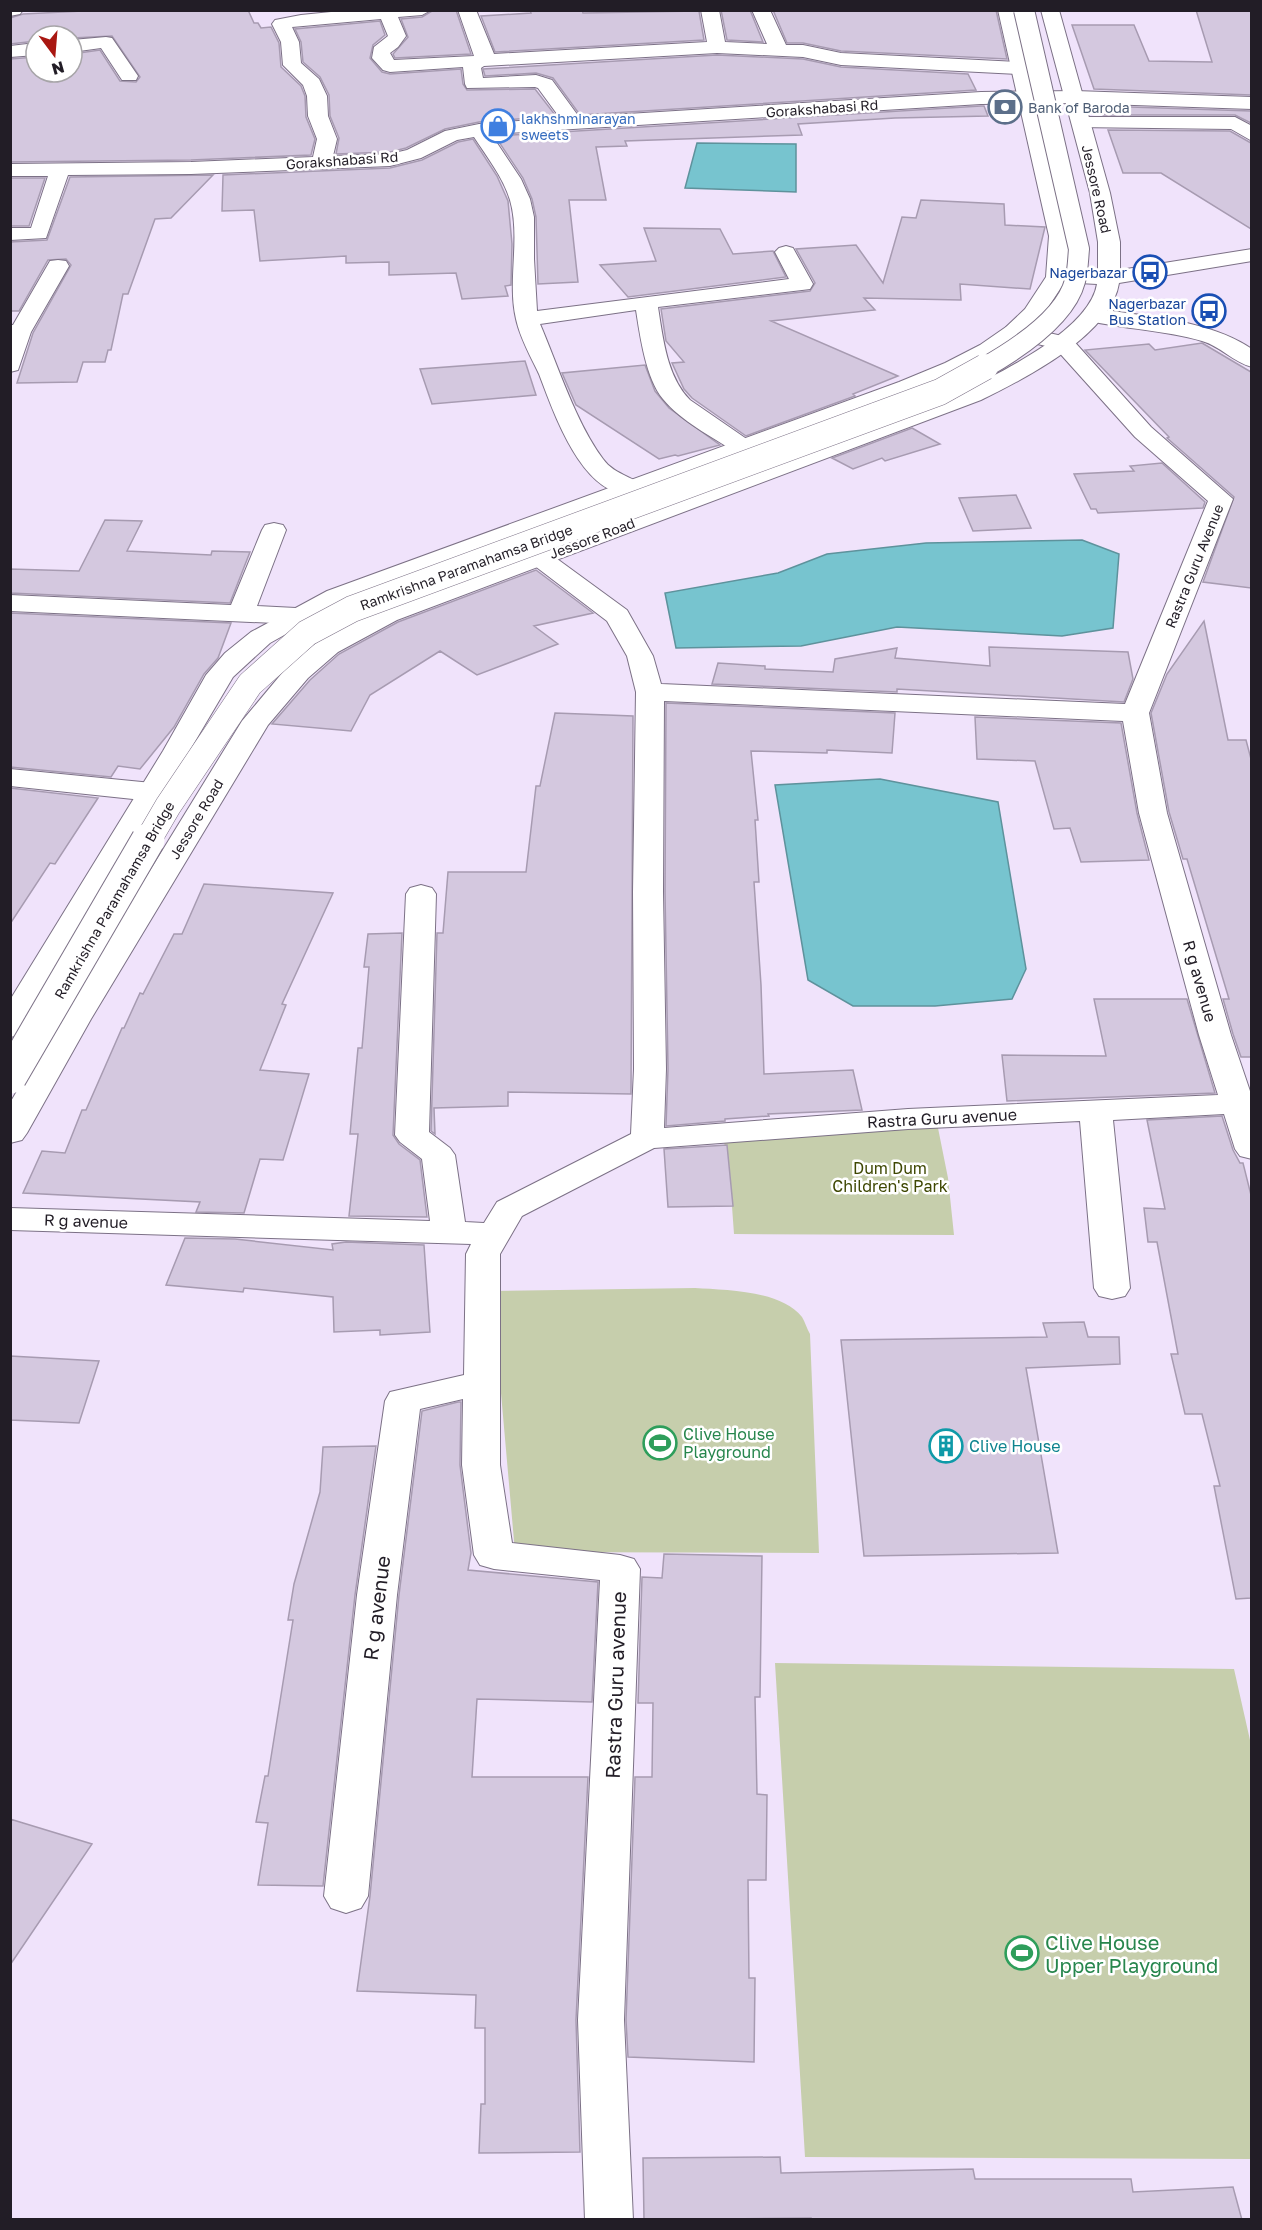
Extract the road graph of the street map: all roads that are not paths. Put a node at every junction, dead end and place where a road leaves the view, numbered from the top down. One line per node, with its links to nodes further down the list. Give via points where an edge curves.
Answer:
1 (422, 10): 8 (street)
2 (467, 10): 12 (street, via 485,56)
3 (710, 10): 10 (street)
4 (761, 10): 11 (street)
5 (1007, 10): 13 (street)
6 (1024, 10): 53 (street, Ramkrishna Paramahamsa Bridge, bridge, via 1079,249 1075,282 1065,301 1039,331 1002,358 940,392 352,609 307,633 250,684 227,717 168,806)
7 (1050, 10): 16 (street, Jessore Road)
8 (388, 14): 12 (street, via 397,36 381,51 381,58 390,66); 22 (street, via 281,24 290,42 292,65 312,83 317,96 318,116 327,139)
9 (84, 45): 14 (street, via 106,42)
10 (717, 47): 11 (street); 12 (street)
11 (778, 48): 13 (street, via 841,59)
12 (481, 61): 18 (street, via 472,67 474,84 545,84)
13 (1020, 68): 15 (street)
14 (129, 76)
15 (1028, 97): 16 (street, Gorakshabasi Rd); 18 (street, Gorakshabasi Rd); 29 (street, via 1059,236)
16 (1075, 97): 17 (street, Gorakshabasi Rd); 19 (street, Jessore Road)
17 (1251, 103)
18 (573, 122): 20 (street, Gorakshabasi Rd)
19 (1082, 123): 21 (street, via 1235,123); 30 (street, Jessore Road, via 1106,223)
20 (479, 130): 22 (street, Gorakshabasi Rd, via 452,135 396,158); 33 (street, via 520,199)
21 (1251, 135)
22 (322, 162): 23 (street, Gorakshabasi Rd)
23 (60, 169): 24 (street, Gorakshabasi Rd); 25 (street, via 39,234)
24 (10, 170)
25 (10, 234)
26 (786, 252): 31 (street, via 802,284)
27 (1251, 255): 30 (street)
28 (58, 266): 34 (street)
29 (1057, 277): 30 (street); 35 (street, Jessore Road, via 1033,313)
30 (1109, 278): 32 (street, Jessore Road, via 1107,291)
31 (646, 302): 33 (street); 39 (street, via 654,350 671,394)
32 (1093, 315): 36 (street, Jessore Road); 37 (street, via 1208,335)
33 (527, 319): 40 (street, via 577,439 596,467 612,480)
34 (15, 332): 38 (street)
35 (1014, 332): 36 (street); 39 (street, Jessore Road, via 954,368)
36 (1063, 343): 42 (street, Jessore Road, via 1019,373 973,395); 48 (street, Rastra Guru Avenue, via 1143,432 1221,499)
37 (1251, 360)
38 (10, 366)
39 (743, 447): 40 (street, Jessore Road)
40 (633, 488): 45 (street, Jessore Road, via 336,596)
41 (274, 531): 44 (street)
42 (540, 558): 46 (street, Jessore Road, via 388,614); 47 (street, via 618,616 640,656)
43 (10, 603): 44 (street)
44 (241, 614): 45 (street)
45 (296, 616): 46 (street); 50 (street, Jessore Road, via 249,647 222,671)
46 (357, 631): 56 (street, Jessore Road, via 329,646 298,672 256,721)
47 (650, 692): 48 (street); 57 (street)
48 (1135, 713): 54 (street, R g avenue, via 1153,813)
49 (10, 777): 50 (street)
50 (152, 792): 52 (street, Jessore Road)
51 (421, 894): 60 (street, via 412,1135 438,1155)
52 (10, 1028)
53 (10, 1077)
54 (1237, 1104): 55 (street, Rastra Guru avenue); 58 (street, R g avenue)
55 (1096, 1110): 57 (street, Rastra Guru avenue, via 908,1119); 62 (street)
56 (10, 1133)
57 (647, 1139): 61 (street, Rastra Guru avenue, via 509,1209)
58 (1251, 1149)
59 (10, 1219): 60 (street, R g avenue)
60 (449, 1233): 61 (street, R g avenue)
61 (495, 1234): 63 (street, Rastra Guru avenue, via 483,1254)
62 (1112, 1288)
63 (482, 1383): 64 (street, R g avenue, via 403,1401 377,1595); 65 (street, Rastra Guru avenue, via 481,1465 494,1555 620,1569 601,2020)
64 (346, 1896)
65 (609, 2220)

